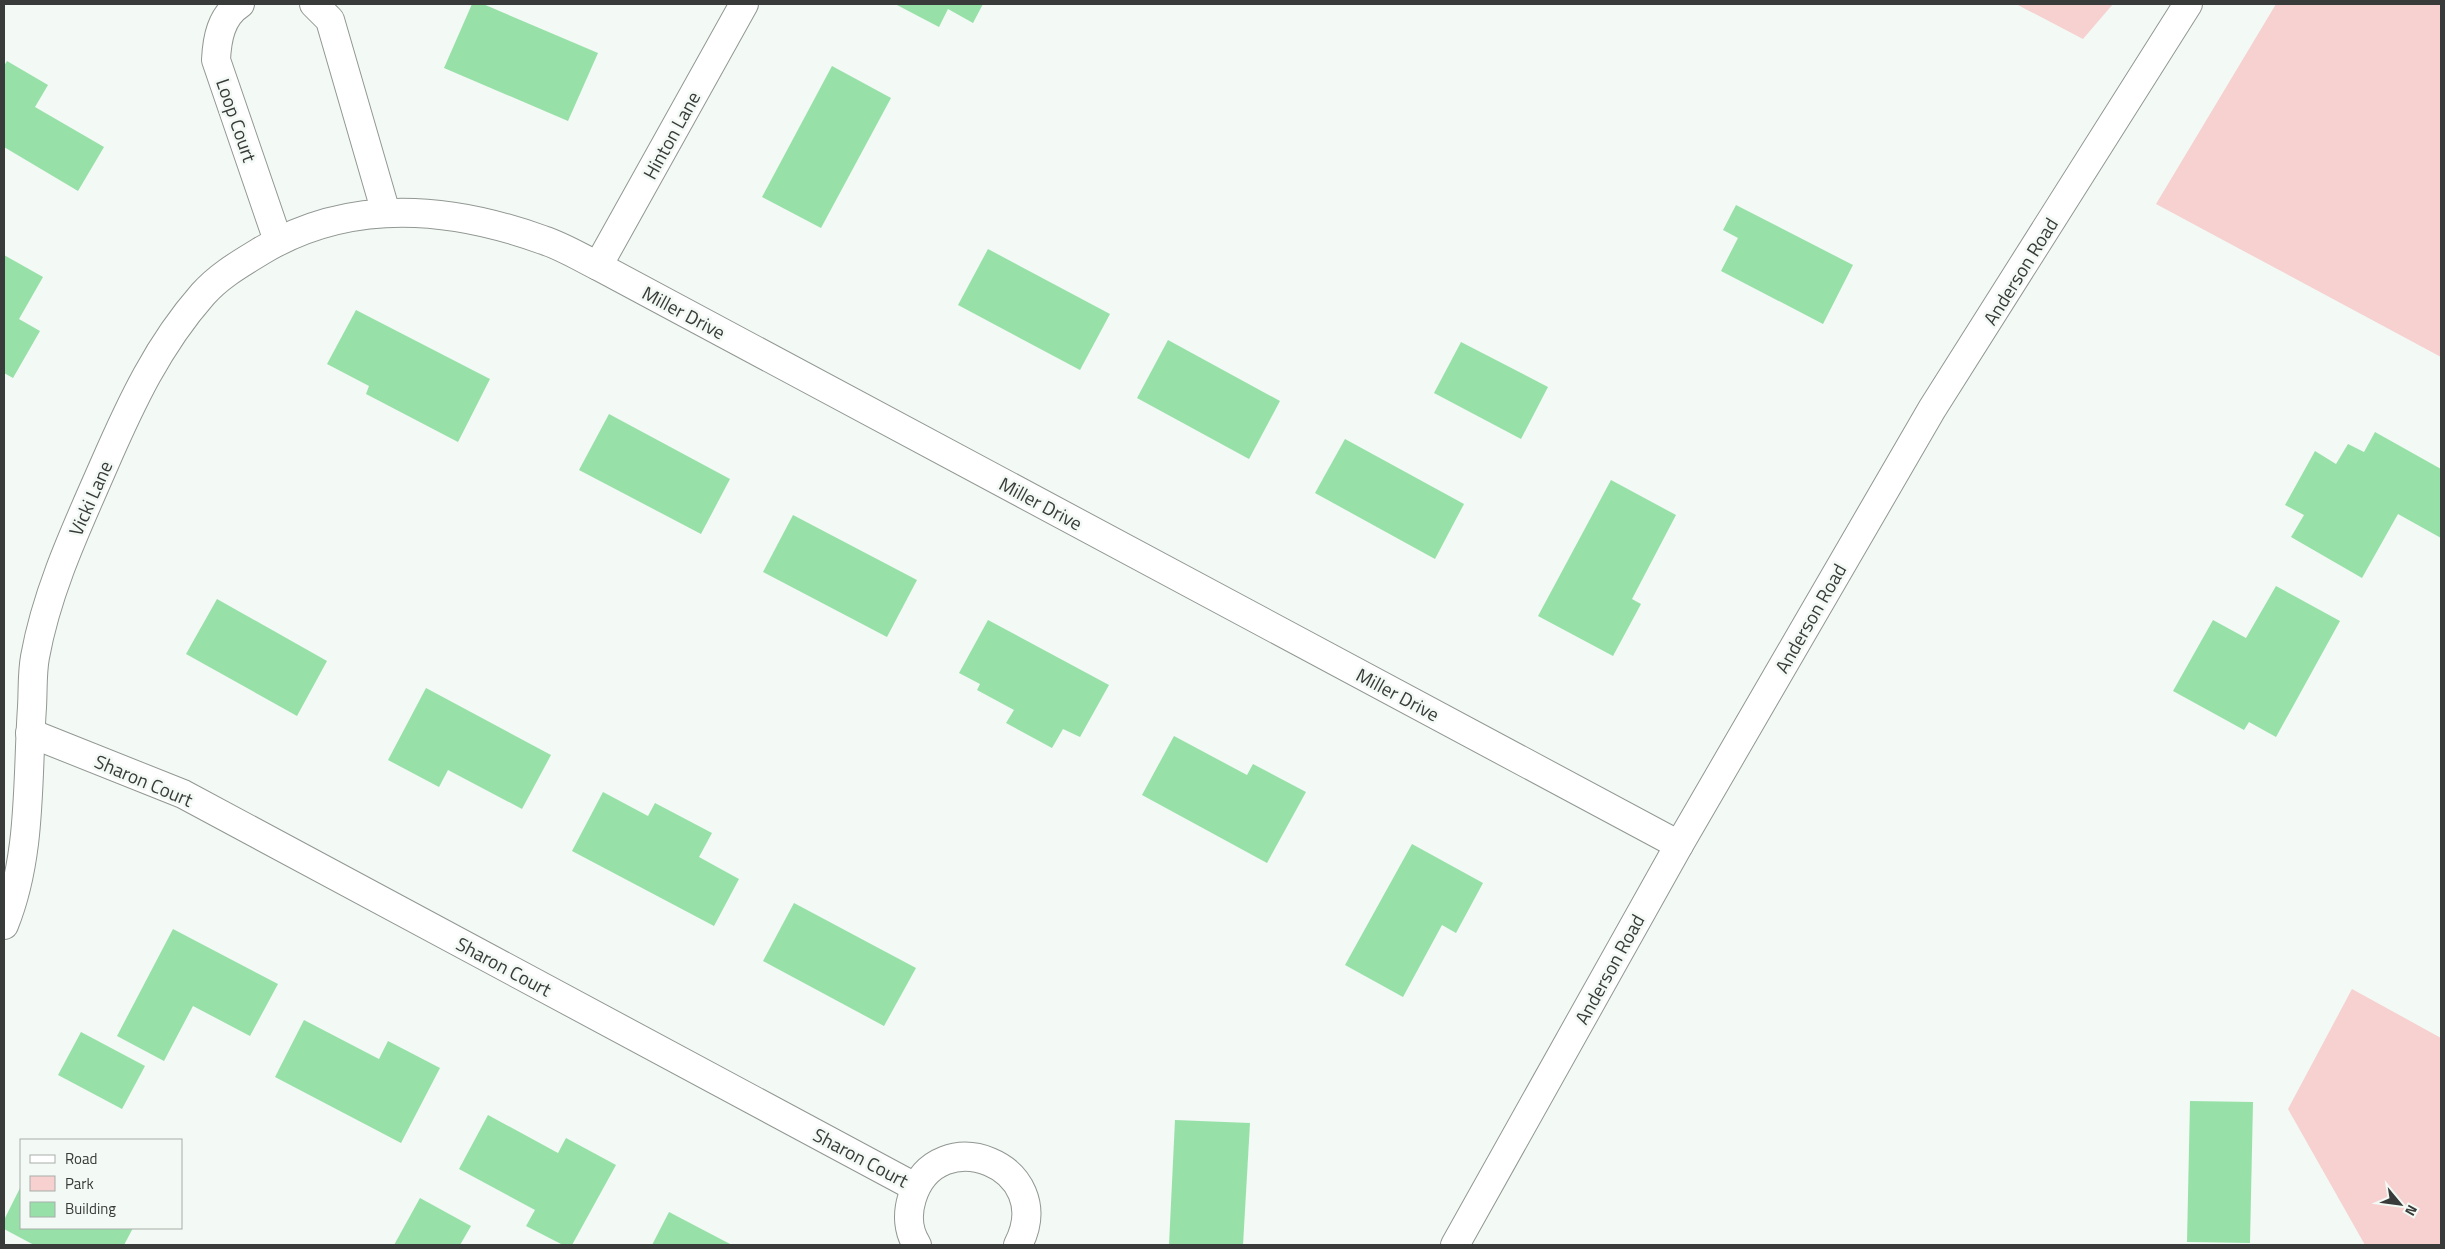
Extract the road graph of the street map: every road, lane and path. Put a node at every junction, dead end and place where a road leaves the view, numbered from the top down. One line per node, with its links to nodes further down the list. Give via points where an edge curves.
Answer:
1 (240, 4): 6 (street, Loop Court, via 224,22 216,40 216,60)
2 (314, 4): 5 (street, via 330,20)
3 (744, 4): 7 (street, Hinton Lane)
4 (2188, 4): 9 (street, Anderson Road, via 1932,410)
5 (386, 213): 6 (street, Vicki Lane, via 332,221); 7 (street, Miller Drive, via 438,213 486,222 546,240)
6 (278, 241): 8 (street, Vicki Lane, via 224,273 173,331 150,366 72,538 43,623 35,660)
7 (598, 266): 9 (street, Miller Drive)
8 (30, 732): 10 (street, Vicki Lane, via 25,848); 11 (street, Sharon Court, via 183,794)
9 (1679, 845): 14 (street, Anderson Road)
10 (4, 925)
11 (915, 1186): 12 (street, via 929,1170 948,1159 969,1156 990,1160 1008,1172 1021,1189 1027,1210); 13 (street, Sharon Court, via 908,1210 911,1236)
12 (1022, 1238)
13 (917, 1245)
14 (1455, 1245)

